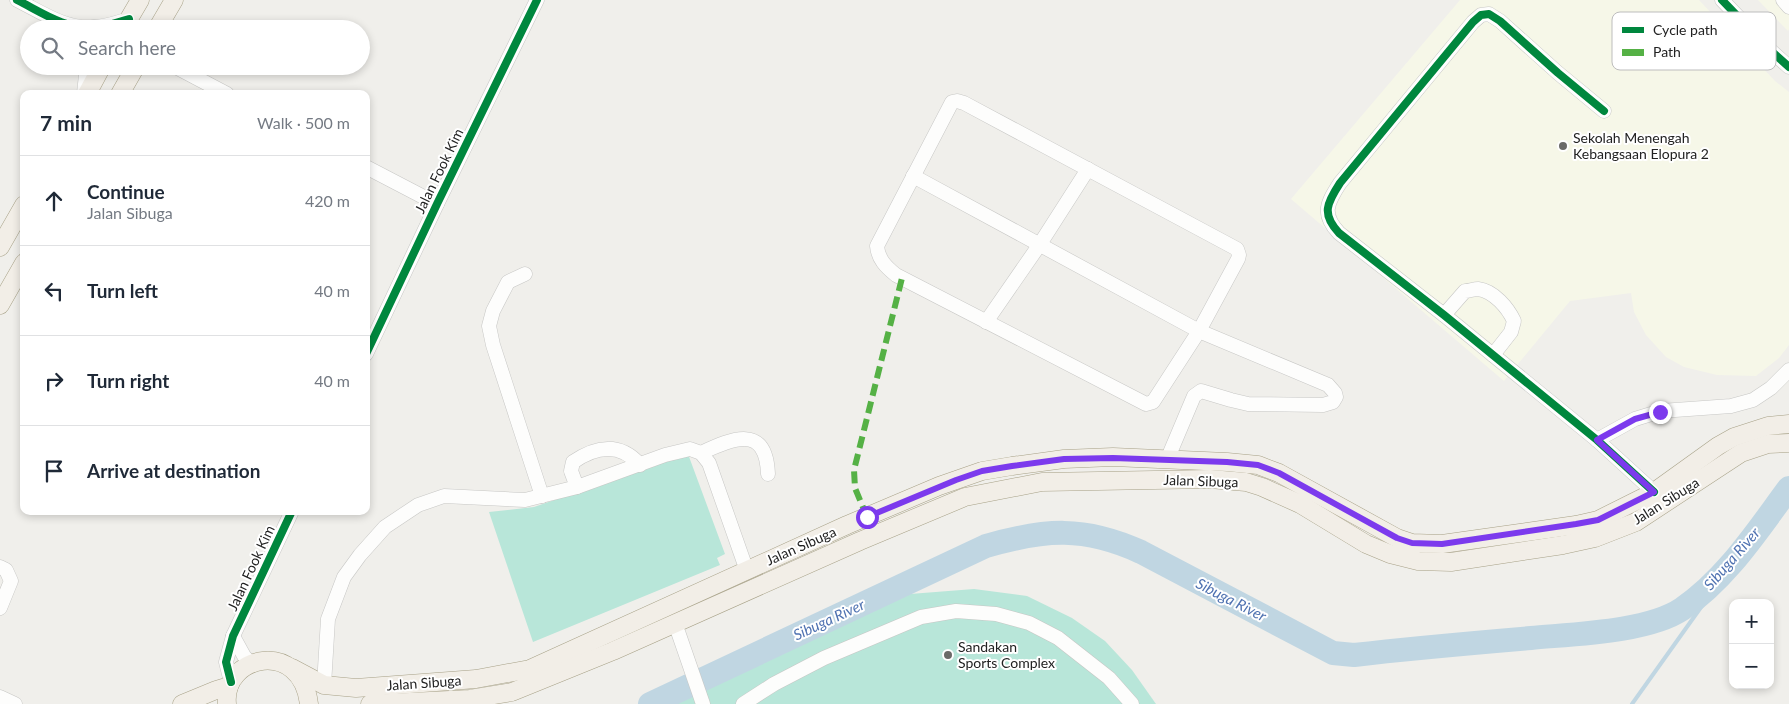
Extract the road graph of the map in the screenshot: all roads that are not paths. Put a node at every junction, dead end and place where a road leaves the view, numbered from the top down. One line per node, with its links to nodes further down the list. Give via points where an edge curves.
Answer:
1 (17, 0): 9 (street)
2 (140, 0): 10 (main road)
3 (174, 0): 11 (main road)
4 (537, 0): 26 (street, Jalan Fook Kim)
5 (1722, 0): 8 (street)
6 (1784, 0): 7 (street)
7 (1789, 7)
8 (1734, 12)
9 (54, 20)
10 (128, 20)
11 (163, 20)
12 (1776, 55): 13 (street)
13 (1789, 67)
14 (86, 75): 18 (street)
15 (97, 75): 19 (main road)
16 (131, 75): 20 (main road)
17 (191, 75): 21 (street)
18 (85, 90)
19 (87, 90)
20 (122, 90)
21 (219, 90)
22 (1604, 111): 33 (street, via 1500,22 1489,14 1481,15 1340,183 1330,202 1330,223)
23 (370, 169): 26 (street)
24 (1088, 169): 25 (street, via 957,101 952,102); 28 (street); 35 (street, via 1237,249 1238,259)
25 (913, 176): 28 (street); 34 (street, via 877,246 877,252 896,275)
26 (437, 204): 36 (street, Jalan Fook Kim)
27 (20, 212): 29 (main road)
28 (1040, 244): 34 (street); 35 (street)
29 (0, 247)
30 (20, 270): 32 (main road)
31 (525, 274): 48 (street, via 508,282 489,326)
32 (0, 305)
33 (1444, 315): 37 (street); 37 (street, via 1465,291 1478,289 1508,308 1514,321 1510,332)
34 (986, 322): 35 (street, via 1146,404 1154,402)
35 (1199, 331): 43 (street, via 1328,385 1336,397 1333,402 1323,405 1248,404 1201,391 1194,396)
36 (370, 346)
37 (1492, 355): 40 (street)
38 (1789, 370): 40 (street, via 1753,400 1731,406 1660,412 1635,419)
39 (1789, 424): 47 (main road, Jalan Sibuga, via 1734,436)
40 (1597, 440): 47 (street)
41 (1789, 443): 53 (main road, Jalan Sibuga, via 1768,444 1741,453 1636,522 1595,538 1451,562 1418,561 1390,554 1366,544 1286,497 1246,482 1210,479 1042,482 965,497 860,540)
42 (701, 453): 44 (street, via 690,448); 45 (street, via 728,440 752,439 761,445 768,462); 51 (street, via 709,463)
43 (1167, 460): 47 (main road, Jalan Sibuga, via 1244,462 1268,468 1383,532 1412,543 1426,544 1598,520); 51 (main road, Jalan Sibuga, via 1064,459 982,471 939,486)
44 (640, 465): 46 (street); 46 (street, via 620,449 607,448 583,455 574,462 571,471)
45 (768, 474)
46 (577, 488): 48 (street)
47 (1654, 492)
48 (542, 496): 58 (street, via 525,500 444,496 418,505 385,527 344,577 328,620)
49 (290, 515): 54 (street, Jalan Fook Kim)
50 (0, 567): 52 (street, via 6,570 11,581)
51 (747, 571): 58 (main road, Jalan Sibuga, via 530,669 476,679 356,688)
52 (0, 608)
53 (676, 623): 64 (main road, Jalan Sibuga, via 512,692); 65 (street)
54 (233, 636): 55 (street); 57 (street, Jalan Fook Kim, via 226,662)
55 (251, 664): 56 (main road, Jalan Sibuga, via 265,660); 57 (main road, via 239,671)
56 (292, 668): 58 (main road, Jalan Sibuga); 63 (main road, via 302,678)
57 (230, 684): 61 (main road); 62 (main road)
58 (324, 685)
59 (0, 697): 60 (street)
60 (15, 704)
61 (182, 704)
62 (227, 704)
63 (309, 704)
64 (370, 704)
65 (703, 704)
66 (743, 704): 67 (street, via 824,658 921,617 956,611 996,614 1029,624 1058,638 1109,678)
67 (1132, 704)

